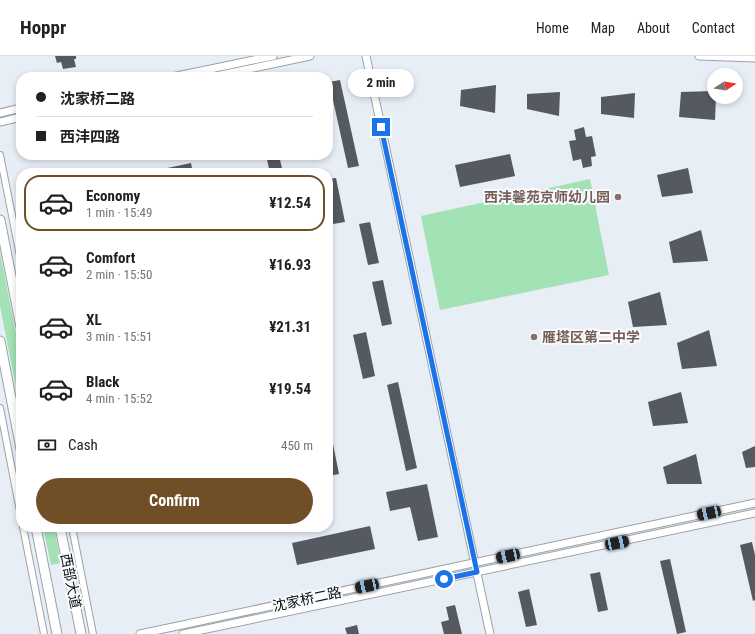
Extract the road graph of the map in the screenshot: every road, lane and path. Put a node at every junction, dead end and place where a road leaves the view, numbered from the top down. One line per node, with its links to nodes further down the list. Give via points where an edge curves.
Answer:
1 (273, 56): 6 (street)
2 (310, 56): 7 (street)
3 (366, 56): 26 (street)
4 (699, 56): 5 (street)
5 (755, 58)
6 (196, 72)
7 (235, 72)
8 (16, 109): 9 (street)
9 (0, 113)
10 (16, 118): 11 (street)
11 (0, 122)
12 (0, 155): 14 (street)
13 (0, 220): 15 (main road)
14 (16, 236)
15 (16, 302)
16 (0, 341): 18 (main road)
17 (0, 408): 19 (street)
18 (16, 423)
19 (16, 490)
20 (755, 503): 26 (street, 沈家桥二路)
21 (755, 513): 27 (street, 沈家桥二路)
22 (24, 532): 28 (street)
23 (37, 532): 29 (main road, 西部大道)
24 (61, 532): 30 (main road, 西部大道)
25 (73, 532): 31 (street)
26 (475, 563): 27 (street); 32 (street, 沈家桥二路)
27 (477, 572): 33 (street, 沈家桥二路); 34 (street)
28 (44, 634)
29 (57, 634)
30 (81, 634)
31 (93, 634)
32 (140, 634)
33 (183, 634)
34 (490, 634)

